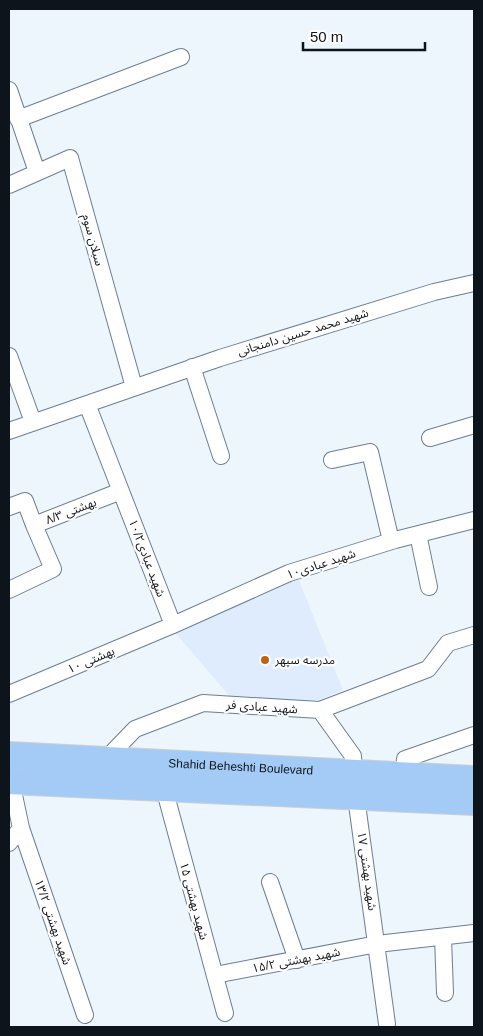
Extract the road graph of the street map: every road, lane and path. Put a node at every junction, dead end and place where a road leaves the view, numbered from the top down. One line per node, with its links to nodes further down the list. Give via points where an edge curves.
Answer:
1 (182, 56): 3 (street)
2 (9, 90): 3 (street)
3 (18, 119): 4 (street)
4 (37, 172): 5 (street, سبلان سوم); 9 (street, سبلان سوم, via 70,158)
5 (9, 185)
6 (474, 283): 8 (street, شهید محمد حسین دامنجانی, via 434,292)
7 (9, 356): 11 (street)
8 (192, 367): 9 (street, شهید محمد حسین دامنجانی); 15 (street)
9 (134, 388): 10 (street, شهید محمد حسین دامنجانی)
10 (87, 404): 11 (street, شهید محمد حسین دامنجانی); 17 (street, شهید عبادی۱۰/۲)
11 (33, 422): 13 (street, شهید محمد حسین دامنجانی)
12 (474, 425): 14 (street)
13 (9, 431)
14 (430, 438)
15 (221, 456)
16 (332, 460): 22 (street, via 370,452)
17 (121, 491): 20 (street, بهشتی ۸/۳); 25 (street, شهید عبادی۱۰/۲)
18 (9, 508): 20 (street, بهشتی ۸/۳, via 25,501)
19 (474, 520): 21 (street, شهید عبادی۱۰)
20 (34, 525): 24 (street, via 53,569)
21 (418, 534): 22 (street, شهید عبادی۱۰); 23 (street)
22 (391, 541): 25 (street, شهید عبادی۱۰, via 289,573)
23 (429, 587)
24 (9, 590)
25 (174, 625): 27 (street, بهشتی ۱۰)
26 (474, 635): 28 (street, شهید عبادی فر, via 448,643 428,669)
27 (9, 694)
28 (320, 710): 31 (street, شهید عبادی فر, via 203,703 135,729); 35 (street, شهید بهشتی ۱۷, via 353,756)
29 (474, 735): 32 (street, via 405,759)
30 (9, 754): 31 (main road, Shahid Beheshti Boulevard)
31 (106, 759): 35 (main road, Shahid Beheshti Boulevard)
32 (403, 775): 35 (main road, Shahid Beheshti Boulevard); 37 (main road, Shahid Beheshti Boulevard)
33 (474, 779): 37 (main road, Shahid Beheshti Boulevard)
34 (10, 781): 36 (main road, Shahid Beheshti Boulevard); 39 (street, شهید بهشتی ۱۳/۲)
35 (355, 785): 36 (main road, Shahid Beheshti Boulevard); 37 (main road, Shahid Beheshti Boulevard); 44 (street, شهید بهشتی ۱۷)
36 (164, 788): 46 (street, شهید بهشتی ۱۵)
37 (434, 788): 38 (main road, Shahid Beheshti Boulevard)
38 (474, 802)
39 (22, 828): 40 (street); 49 (street, شهید بهشتی ۱۳/۲)
40 (9, 843)
41 (270, 882): 45 (street)
42 (474, 934): 43 (street, شهید بهشتی ۱۵/۲)
43 (443, 937): 44 (street, شهید بهشتی ۱۵/۲); 47 (street)
44 (377, 944): 45 (street, شهید بهشتی ۱۵/۲); 50 (street, شهید بهشتی ۱۷)
45 (297, 960): 46 (street, شهید بهشتی ۱۵/۲)
46 (214, 975): 48 (street, شهید بهشتی ۱۵)
47 (445, 993)
48 (225, 1014)
49 (85, 1015)
50 (387, 1024)

